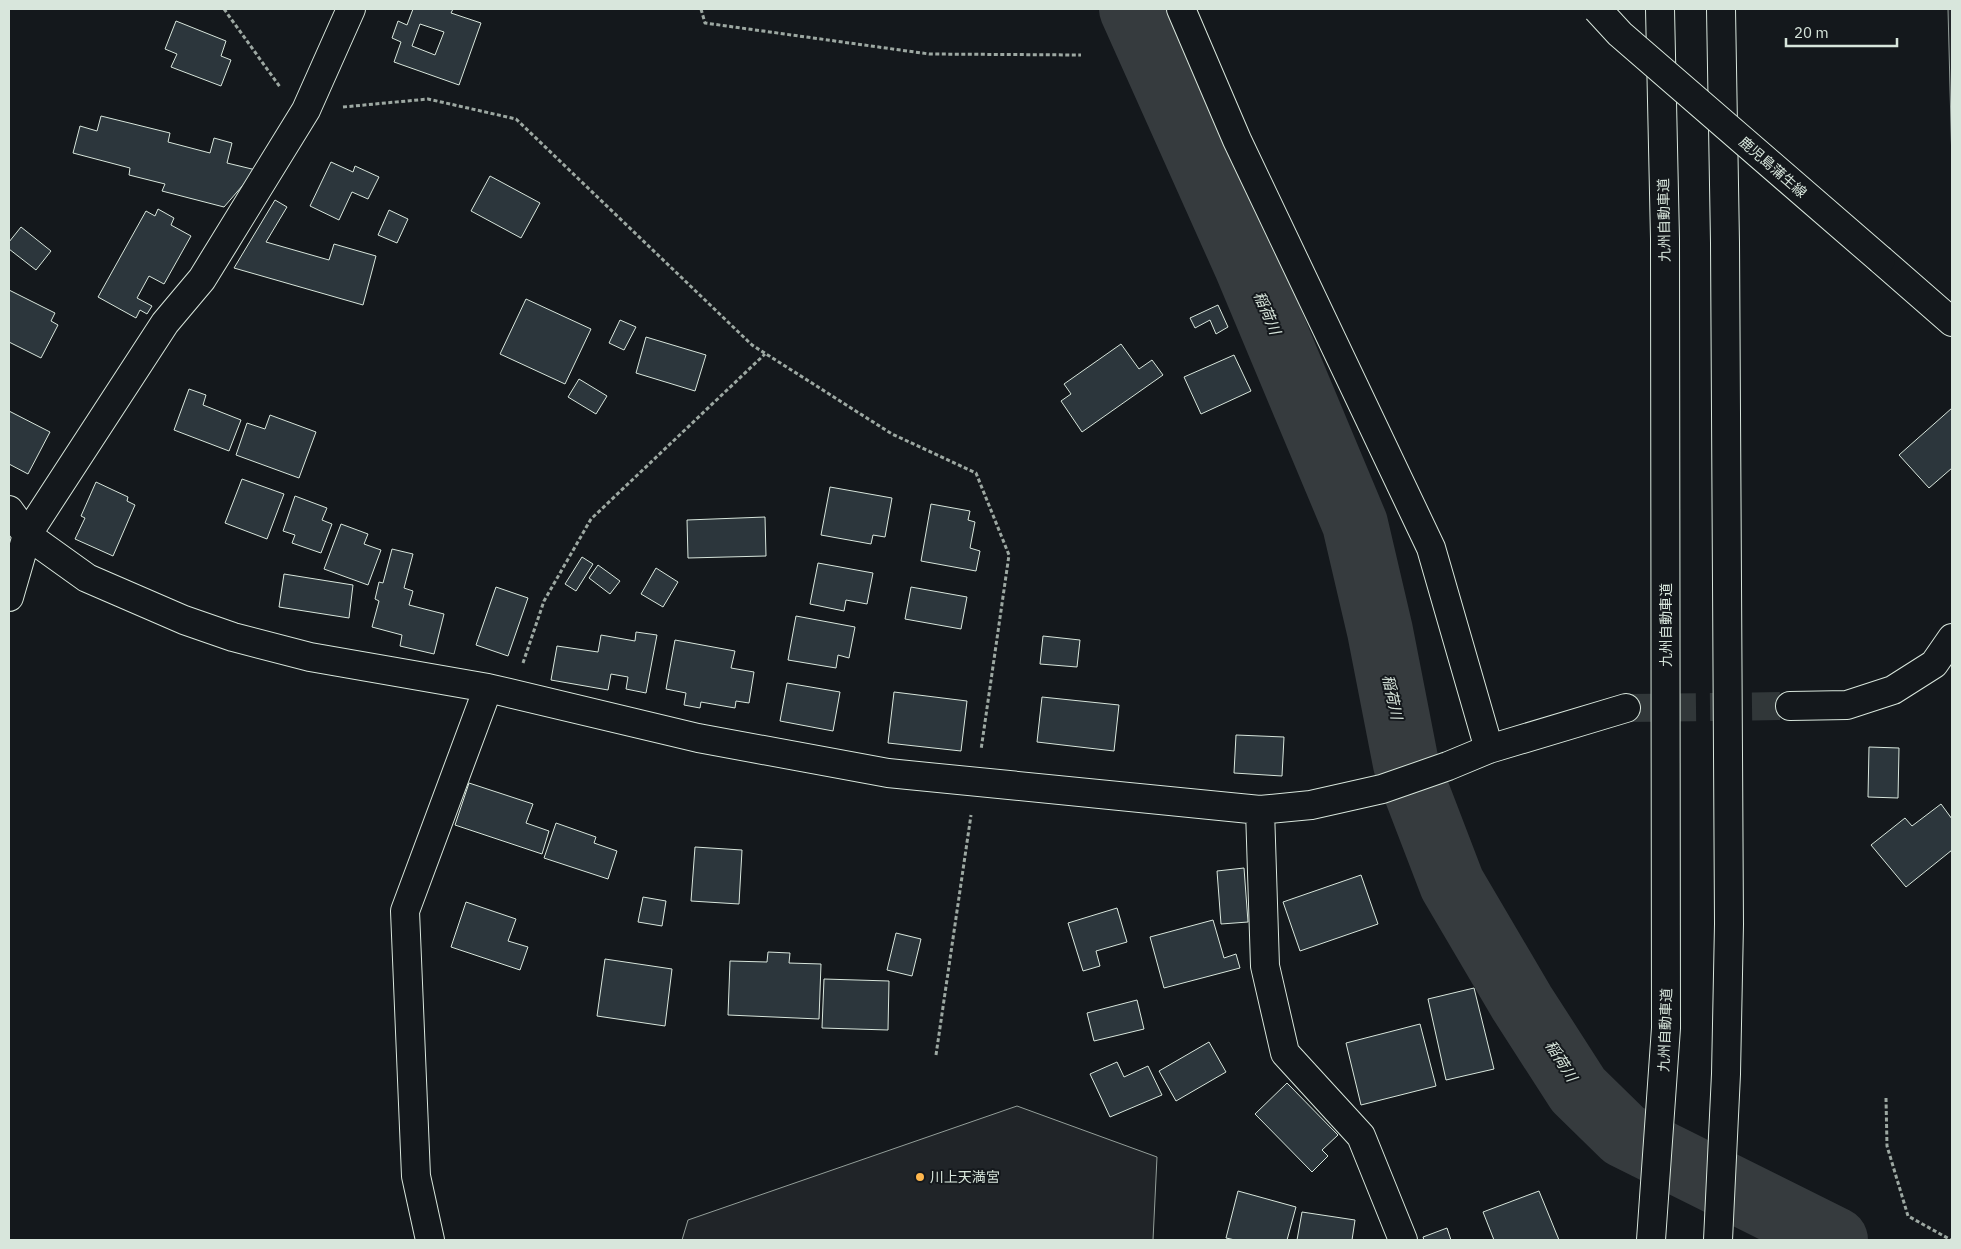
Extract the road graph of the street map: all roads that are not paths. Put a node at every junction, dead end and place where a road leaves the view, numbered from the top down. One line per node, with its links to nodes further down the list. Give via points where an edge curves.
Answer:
1 (351, 9): 8 (main road, via 306,110 202,279 165,323)
2 (1181, 9): 14 (main road, via 1237,140 1431,548)
3 (1597, 9): 6 (main road, 鹿児島蒲生線, bridge, via 1620,34)
4 (1660, 9): 18 (main road, 九州自動車道, via 1665,249 1666,1028)
5 (1721, 9): 19 (main road, via 1729,924)
6 (1952, 322)
7 (9, 510): 8 (main road)
8 (28, 535): 9 (main road); 11 (main road, via 87,578 232,637 310,657)
9 (9, 596)
10 (1952, 638): 12 (main road, via 1934,664 1893,690 1847,705)
11 (500, 691): 15 (main road, via 698,738 878,772); 16 (main road, via 405,910 416,1176)
12 (1790, 706)
13 (1626, 708): 14 (main road)
14 (1489, 749): 15 (main road, via 1382,790 1311,805)
15 (1260, 810): 17 (main road, via 1264,966 1285,1053 1361,1136)
16 (430, 1240)
17 (1403, 1240)
18 (1651, 1240)
19 (1718, 1240)

